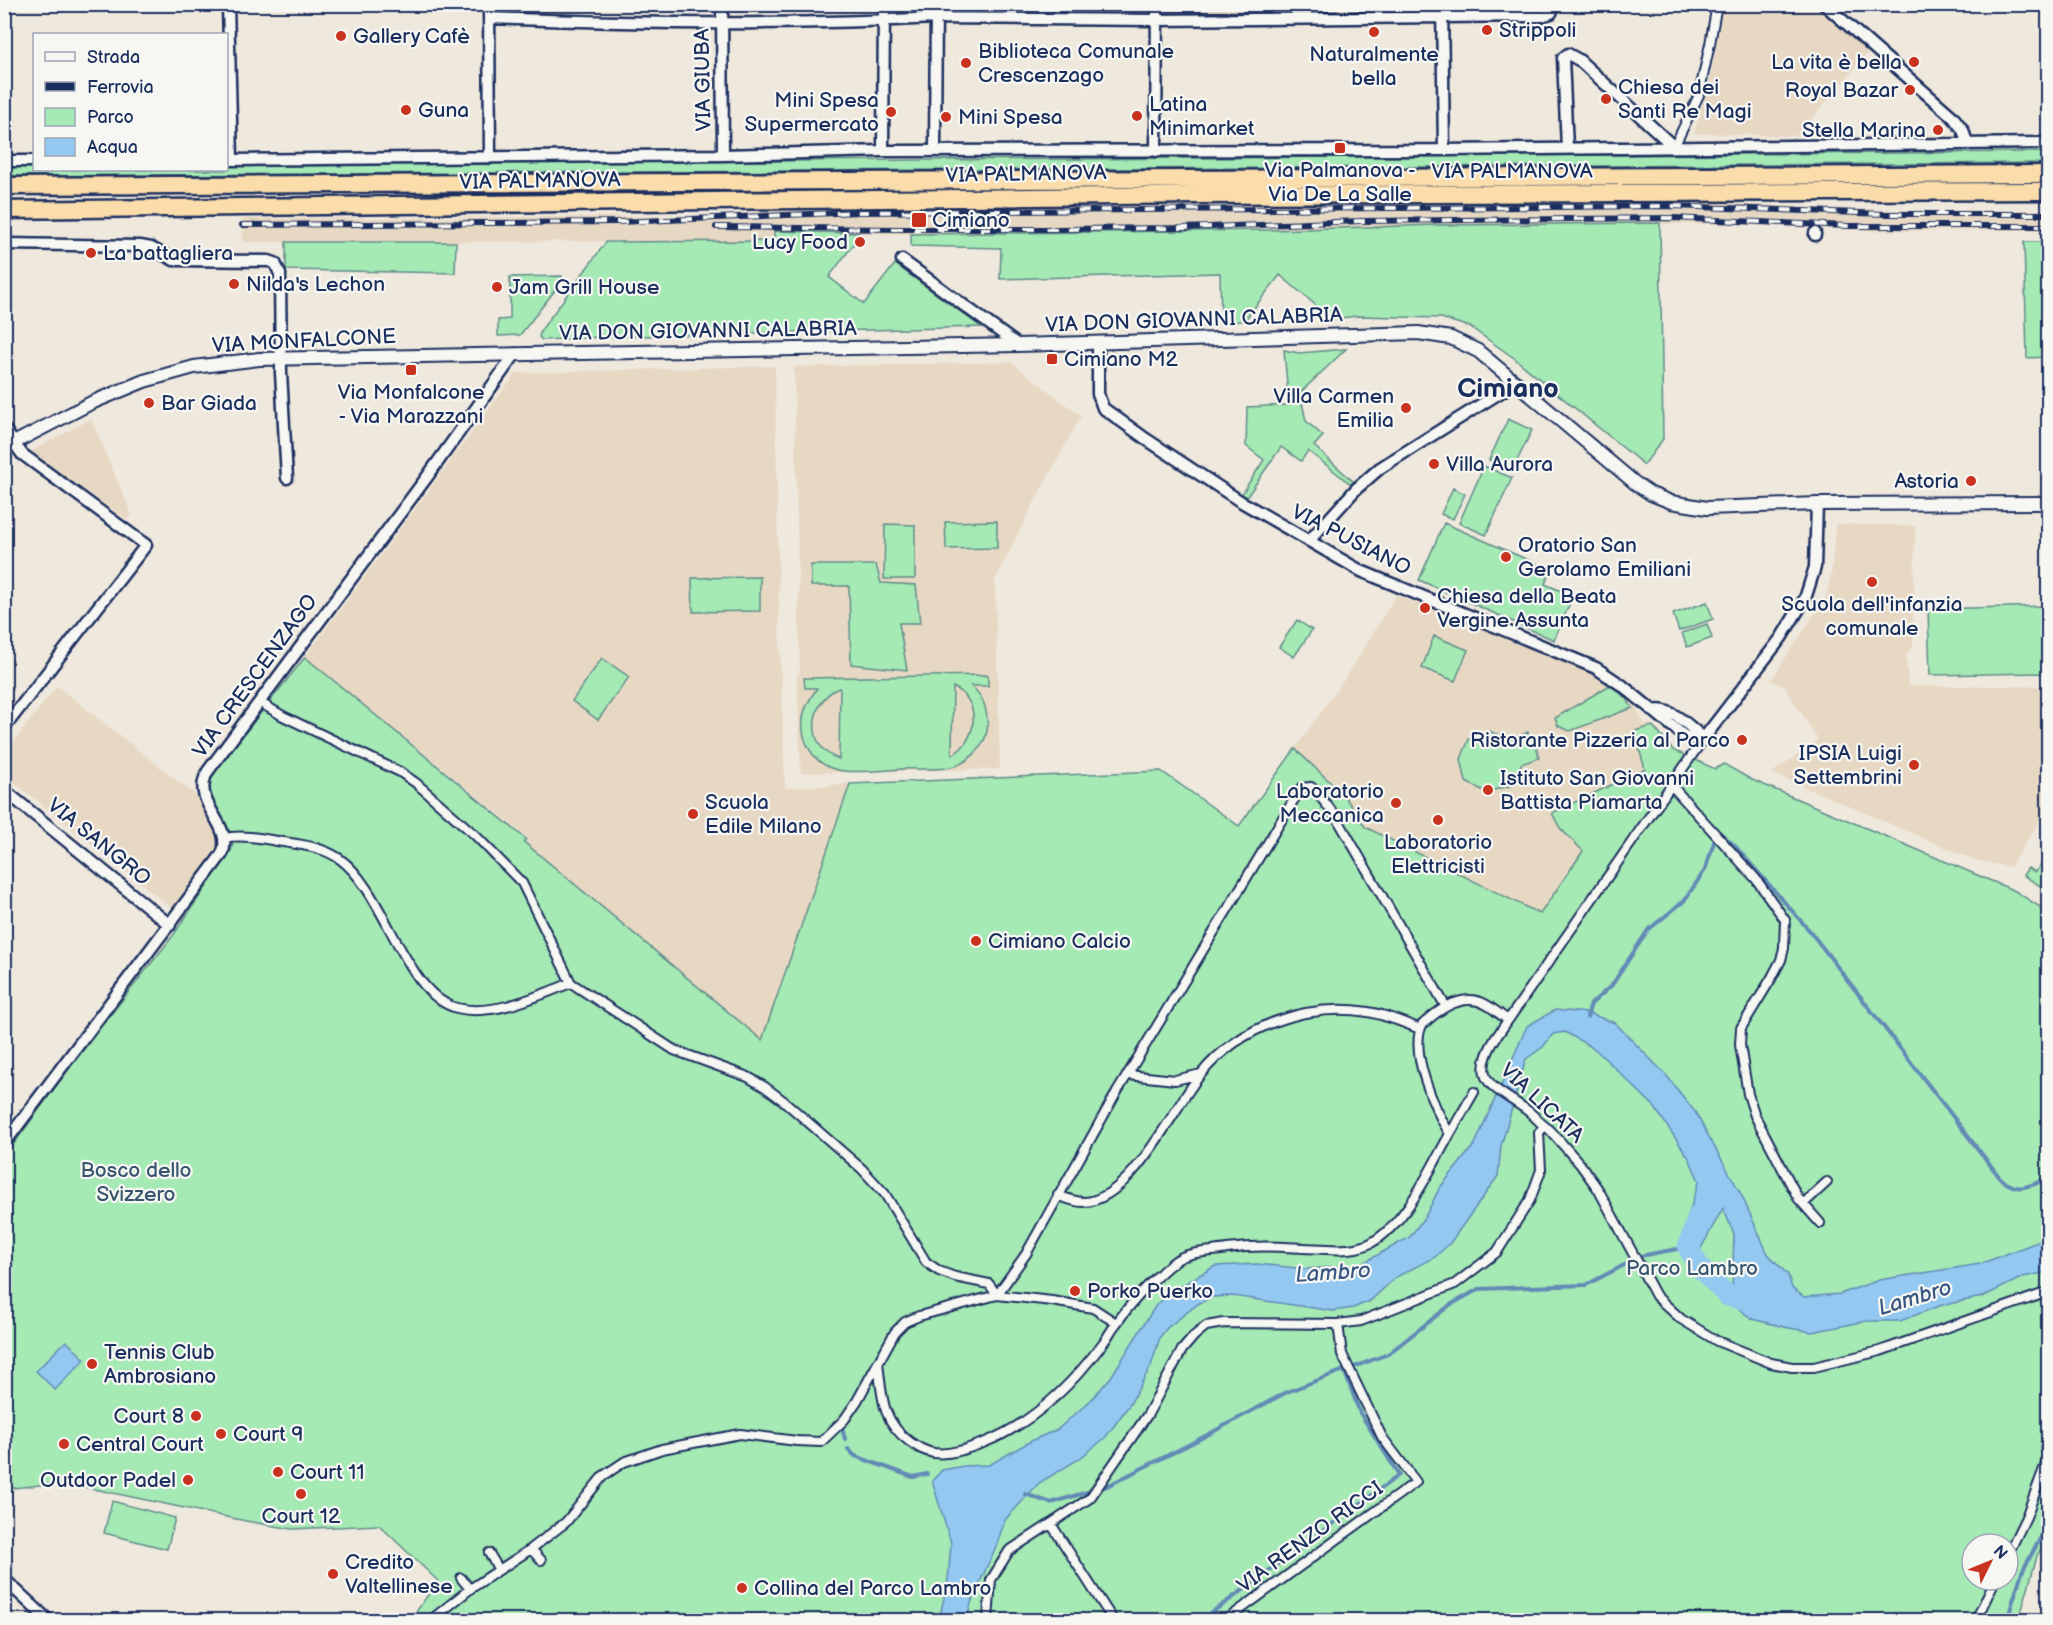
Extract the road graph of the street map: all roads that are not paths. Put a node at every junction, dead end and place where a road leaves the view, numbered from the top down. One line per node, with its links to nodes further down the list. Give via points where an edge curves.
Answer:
1 (228, 4): 27 (street)
2 (489, 4): 11 (street)
3 (722, 4): 16 (street, VIA GIUBA)
4 (884, 4): 14 (street)
5 (936, 4): 12 (street)
6 (1157, 4): 15 (street)
7 (1442, 4): 13 (street)
8 (1717, 4): 19 (street, via 1699,95)
9 (1824, 4): 18 (street, via 1953,117)
10 (1553, 9): 13 (street, via 1542,16)
11 (489, 18): 16 (street); 26 (street)
12 (936, 18): 14 (street); 15 (street); 23 (street)
13 (1442, 18): 15 (street); 21 (street)
14 (884, 20): 16 (street); 22 (street)
15 (1157, 20): 24 (street)
16 (722, 22): 25 (street, VIA GIUBA)
17 (2049, 143): 18 (street, VIA PALMANOVA)
18 (1967, 144): 19 (street, VIA PALMANOVA)
19 (1674, 147): 20 (street, VIA PALMANOVA); 20 (street, via 1568,54 1563,58)
20 (1566, 148): 21 (street, VIA PALMANOVA)
21 (1444, 150): 24 (street, VIA PALMANOVA)
22 (883, 151): 23 (street, VIA PALMANOVA); 25 (street, VIA PALMANOVA)
23 (935, 151): 24 (street, VIA PALMANOVA)
24 (1156, 151)
25 (723, 155): 26 (street, VIA PALMANOVA)
26 (490, 158): 27 (street, VIA PALMANOVA)
27 (229, 160)
28 (4, 161): 29 (street)
29 (33, 161)
30 (2049, 174): 31 (highway, VIA PALMANOVA)
31 (4, 186)
32 (2049, 191): 34 (highway, VIA PALMANOVA, via 1197,195)
33 (4, 210): 34 (highway, VIA PALMANOVA)
34 (62, 210): 35 (highway)
35 (4, 217)
36 (4, 244): 41 (street, via 140,246 174,261 275,262 280,274)
37 (902, 260): 39 (street)
38 (1098, 343): 39 (street, VIA DON GIOVANNI CALABRIA); 42 (street, VIA DON GIOVANNI CALABRIA, via 1429,334 1471,347); 48 (street, VIA PUSIANO, via 1098,397 1105,410 1221,490)
39 (1018, 345): 40 (street, VIA DON GIOVANNI CALABRIA)
40 (515, 354): 41 (street, VIA MONFALCONE); 49 (street, VIA CRESCENZAGO)
41 (281, 358): 44 (street, VIA MONFALCONE, via 213,364 162,375 98,400); 45 (street)
42 (1517, 382): 47 (street, VIA DON GIOVANNI CALABRIA, via 1629,479 1660,498 1707,508); 48 (street, via 1380,468)
43 (4, 429): 44 (street)
44 (9, 445): 50 (street, via 146,546)
45 (287, 478)
46 (2049, 503): 47 (street, VIA DON GIOVANNI CALABRIA)
47 (1817, 504): 51 (street, via 1815,567 1805,599 1777,643)
48 (1309, 542): 51 (street, VIA PUSIANO, via 1379,579 1596,668 1653,711 1666,711)
49 (259, 702): 54 (street, VIA CRESCENZAGO, via 204,779 205,800); 56 (street, via 400,772 475,834 522,883)
50 (4, 728)
51 (1704, 738): 52 (street, VIA LICATA)
52 (1672, 786): 58 (street, VIA LICATA); 68 (street, via 1756,879 1785,920 1780,960 1741,1028 1740,1045 1755,1116)
53 (4, 790): 55 (street, VIA SANGRO)
54 (224, 838): 55 (street, via 221,857); 56 (street, via 314,847 338,858 358,876 421,979 440,999 456,1008 509,1007)
55 (170, 925): 65 (street)
56 (571, 983): 71 (street, via 674,1050 748,1077 785,1102 885,1194 926,1262 954,1277 989,1284)
57 (1446, 1007): 58 (street, via 1475,999); 59 (street); 61 (street, via 1338,818 1315,790 1301,788)
58 (1508, 1020): 63 (street, VIA LICATA, via 1485,1059 1486,1078)
59 (1420, 1029): 60 (street, via 1359,1011 1301,1013 1253,1032); 64 (street, via 1424,1077)
60 (1201, 1074): 61 (street, via 1175,1080); 67 (street, via 1146,1155 1121,1182 1091,1201 1074,1201)
61 (1128, 1075): 67 (street)
62 (1474, 1092): 64 (street)
63 (1543, 1127): 70 (street, VIA LICATA, via 1581,1164 1598,1189 1656,1296 1681,1319 1717,1341 1771,1363 1814,1367 1880,1351); 73 (street, via 1539,1133 1541,1170 1536,1188 1497,1252 1455,1284 1361,1321)
64 (1450, 1134): 72 (street, via 1407,1209 1392,1228 1370,1243 1328,1250 1254,1245 1191,1255 1176,1260)
65 (4, 1144)
66 (1827, 1182): 68 (street)
67 (1058, 1195): 71 (street, via 1026,1254)
68 (1803, 1204): 69 (street)
69 (1820, 1223)
70 (2049, 1292)
71 (997, 1295): 72 (street, via 1093,1308); 74 (street, via 906,1322 889,1340)
72 (1116, 1323): 74 (street, via 1097,1351 1042,1408 992,1439 943,1454 923,1451 897,1432 885,1412)
73 (1338, 1324): 76 (street, via 1263,1322 1206,1326 1182,1350 1148,1414 1090,1498); 90 (street, VIA RENZO RICCI, via 1342,1354 1382,1437 1416,1482)
74 (878, 1362): 78 (street, via 844,1420 821,1442 740,1434 662,1449 624,1462 603,1476 566,1522)
75 (2049, 1458): 77 (street)
76 (1051, 1524): 88 (street, via 1008,1551 991,1580); 89 (street)
77 (2019, 1532)
78 (531, 1549): 80 (street); 81 (street)
79 (489, 1552): 81 (street)
80 (541, 1560)
81 (499, 1570): 84 (street)
82 (461, 1578): 84 (street)
83 (4, 1579): 86 (street)
84 (470, 1589): 87 (street, via 452,1608)
85 (1989, 1592): 91 (street)
86 (48, 1620)
87 (431, 1620)
88 (988, 1620)
89 (1113, 1620)
90 (1226, 1620)
91 (1976, 1620)

